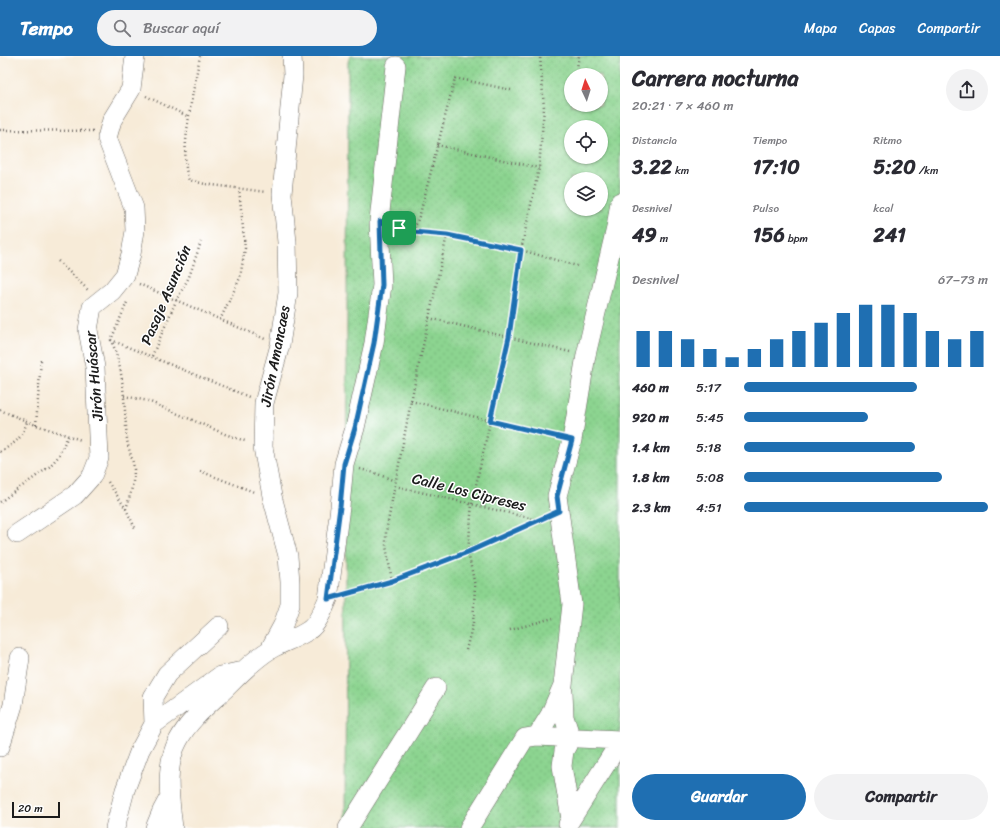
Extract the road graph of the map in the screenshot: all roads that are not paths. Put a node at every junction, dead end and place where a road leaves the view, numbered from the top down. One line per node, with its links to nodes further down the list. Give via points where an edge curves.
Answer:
1 (135, 56): 5 (street, Jirón Huáscar, via 131,89 112,120 107,138 134,208 135,231 126,275 112,291 92,307 88,330 95,367 99,452 92,476 75,495)
2 (292, 56): 7 (street, Jirón Amancaes, via 293,75 282,194 287,242 288,293 280,345 264,403 263,447 272,496 288,556 290,605)
3 (396, 66): 7 (street, via 380,221 382,285 374,343 355,428 344,464 328,599 310,630)
4 (620, 202): 10 (street, via 586,355 572,440 557,496 572,604)
5 (17, 534)
6 (219, 626): 12 (street, via 167,674 153,697)
7 (270, 649): 9 (street)
8 (20, 658): 16 (street, via 13,705)
9 (243, 671): 12 (street, via 220,676); 17 (street, via 196,716 178,741 172,758)
10 (563, 685): 13 (street, via 550,715); 14 (street, via 564,717)
11 (436, 688): 22 (street)
12 (154, 724): 19 (street, via 140,750 125,790)
13 (537, 736): 14 (street); 23 (street, via 525,738)
14 (571, 738): 15 (street); 18 (street, via 564,751 562,766)
15 (620, 741): 18 (street)
16 (0, 747)
17 (169, 798): 20 (street); 21 (street)
18 (568, 824)
19 (115, 828)
20 (155, 828)
21 (173, 828)
22 (348, 828)
23 (469, 828)

